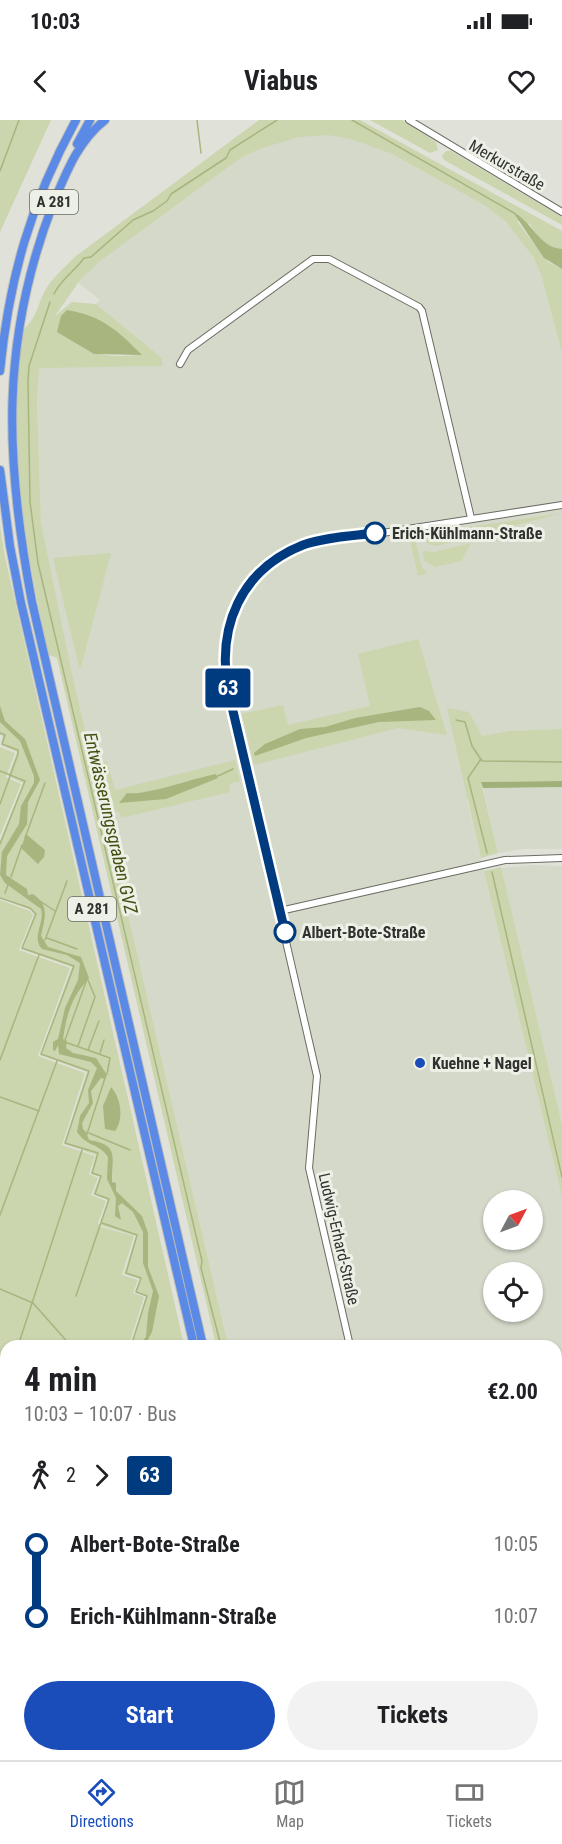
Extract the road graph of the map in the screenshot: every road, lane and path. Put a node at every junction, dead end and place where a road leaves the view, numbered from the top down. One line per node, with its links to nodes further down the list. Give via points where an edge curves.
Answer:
1 (76, 120): 8 (highway, A 281, via 50,171 22,246 5,315)
2 (90, 120): 5 (highway, A 281, via 78,140)
3 (105, 120): 5 (highway)
4 (409, 120): 6 (street, Merkurstraße)
5 (76, 154): 15 (highway, A 281, via 48,216 19,321 9,412 14,493 32,602)
6 (562, 212)
7 (180, 364): 11 (street, via 188,350 313,259 329,259 422,311)
8 (0, 371)
9 (0, 470): 14 (highway, A 281, via 24,615)
10 (562, 504): 11 (street, Ludwig-Erhard-Straße)
11 (471, 518): 13 (street, Ludwig-Erhard-Straße, via 304,545 282,555 258,575 236,607 227,634 225,667)
12 (562, 858): 13 (street, via 505,860)
13 (280, 911): 16 (street, Ludwig-Erhard-Straße, via 317,1077 309,1168)
14 (193, 1340)
15 (202, 1340)
16 (349, 1340)

